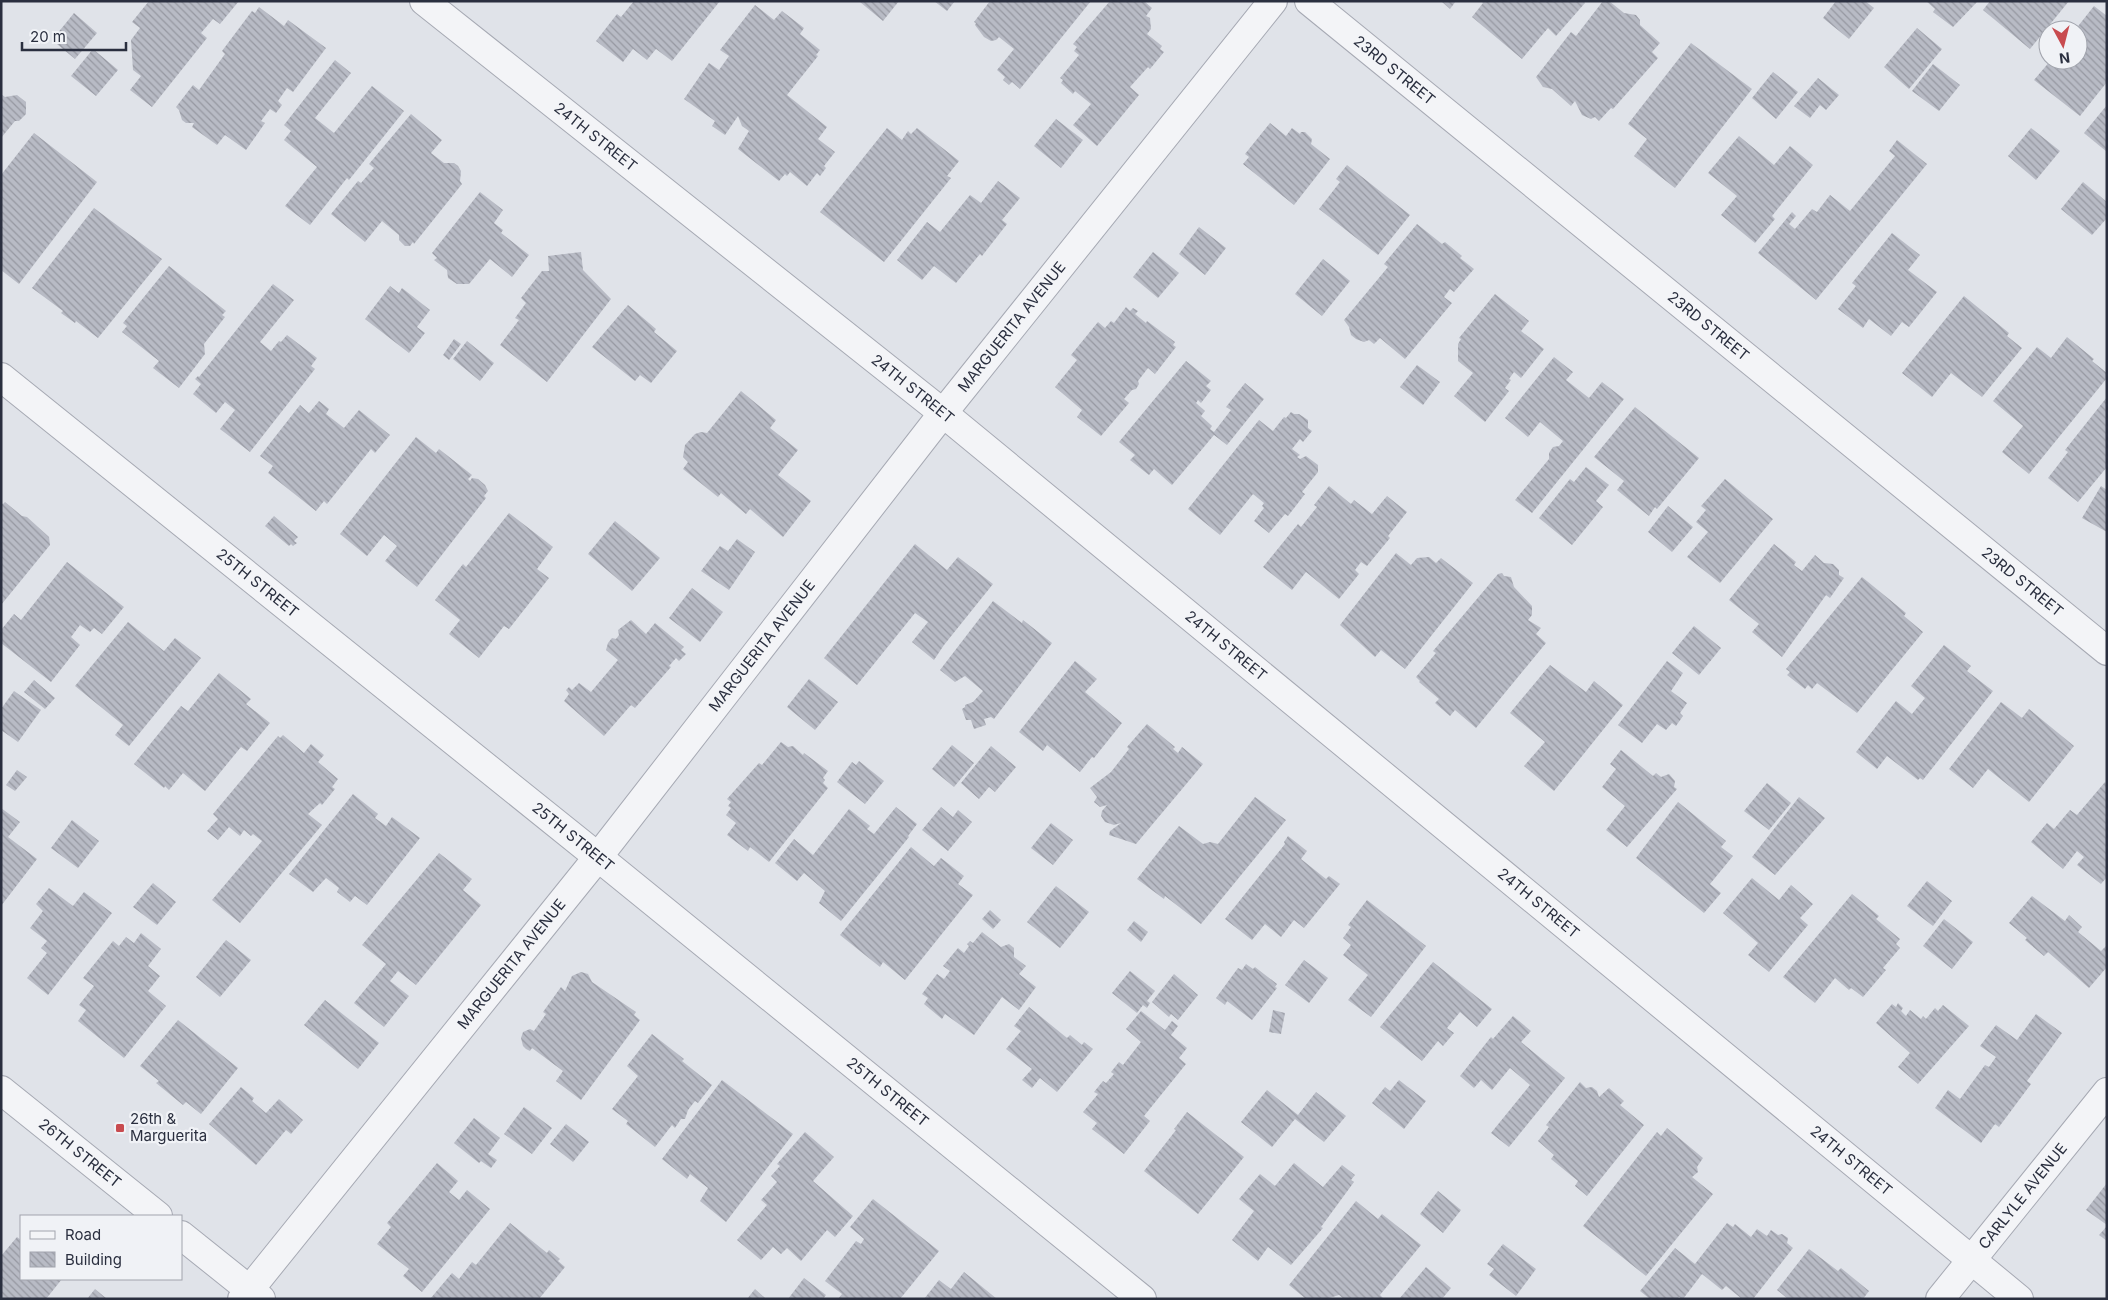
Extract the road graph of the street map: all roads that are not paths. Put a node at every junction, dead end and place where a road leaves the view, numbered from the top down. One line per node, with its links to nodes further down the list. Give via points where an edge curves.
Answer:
1 (424, 1): 5 (street, 24TH STREET)
2 (1273, 1): 5 (street, MARGUERITA AVENUE)
3 (1309, 1): 6 (street, 23RD STREET)
4 (1, 377): 7 (street, 25TH STREET)
5 (943, 413): 7 (street, MARGUERITA AVENUE); 12 (street, 24TH STREET)
6 (2107, 651)
7 (598, 857): 13 (street, MARGUERITA AVENUE); 14 (street, 25TH STREET)
8 (1, 1090): 10 (street, 26TH STREET)
9 (2107, 1092): 12 (street, CARLYLE AVENUE)
10 (157, 1215)
11 (182, 1236): 13 (street)
12 (1971, 1260): 15 (street, CARLYLE AVENUE); 16 (street, 24TH STREET)
13 (251, 1296)
14 (1142, 1299)
15 (1940, 1299)
16 (2019, 1299)

